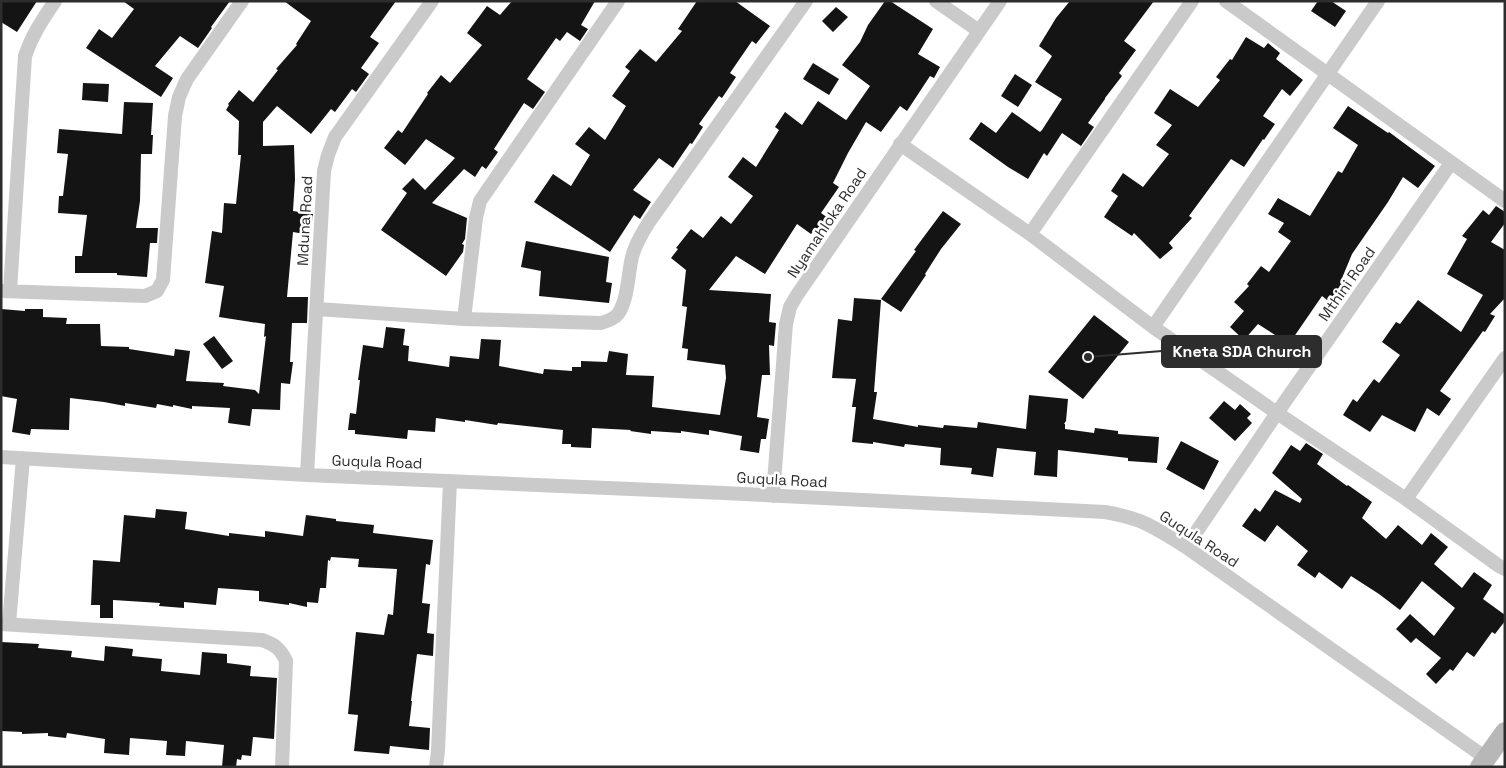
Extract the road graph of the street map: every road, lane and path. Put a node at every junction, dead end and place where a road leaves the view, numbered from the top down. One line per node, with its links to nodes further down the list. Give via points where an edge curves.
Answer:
1 (55, 1): 17 (street, via 30,40 25,56)
2 (242, 1): 17 (street, via 187,79 179,97 163,280 158,291 145,296)
3 (432, 1): 18 (street, Mduna Road, via 331,146 324,171)
4 (618, 1): 19 (street, via 480,201)
5 (806, 1): 19 (street, via 649,222 633,255 617,315 601,323)
6 (936, 1): 11 (street)
7 (1000, 1): 11 (street, Nyamahloka Road)
8 (1192, 1): 16 (street)
9 (1226, 1): 12 (street)
10 (1378, 1): 12 (street)
11 (979, 32): 13 (street, Nyamahloka Road)
12 (1327, 75): 14 (street); 20 (street)
13 (900, 144): 16 (street); 27 (street, Nyamahloka Road, via 790,307)
14 (1451, 163): 15 (street); 22 (street, Mthini Road)
15 (1505, 200)
16 (1030, 234): 20 (street)
17 (6, 291)
18 (317, 309): 19 (street); 25 (street, Mduna Road)
19 (464, 319)
20 (1154, 327): 22 (street)
21 (1505, 358): 28 (street)
22 (1277, 413): 28 (street); 29 (street, Mthini Road)
23 (1, 457): 24 (street, Guqula Road)
24 (23, 458): 25 (street, Guqula Road); 31 (street)
25 (307, 476): 26 (street, Guqula Road)
26 (450, 481): 27 (street, Guqula Road); 35 (street)
27 (773, 496): 29 (street, Guqula Road, via 1105,512 1139,521)
28 (1406, 499): 30 (street)
29 (1186, 547): 33 (street, Guqula Road)
30 (1505, 569)
31 (5, 624): 34 (street, via 271,643 286,661)
32 (1505, 732): 33 (street)
33 (1483, 762)
34 (282, 767)
35 (436, 767)

